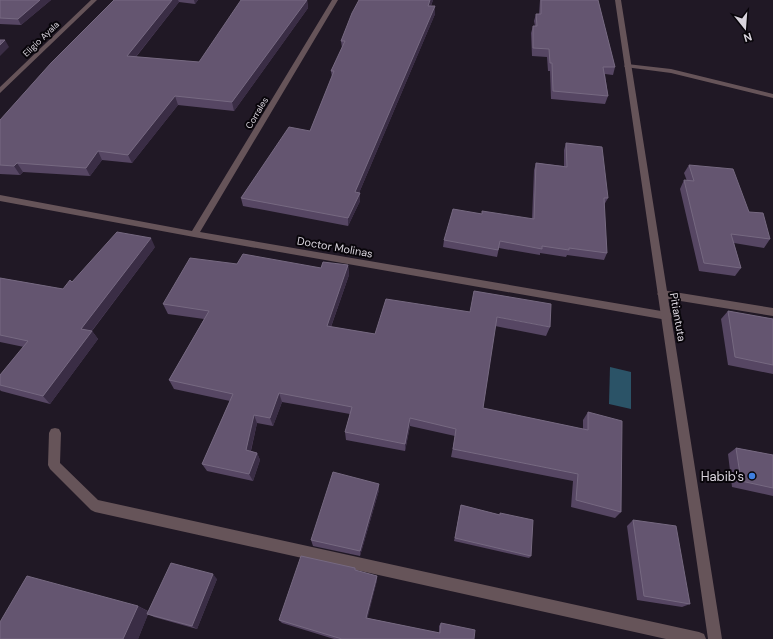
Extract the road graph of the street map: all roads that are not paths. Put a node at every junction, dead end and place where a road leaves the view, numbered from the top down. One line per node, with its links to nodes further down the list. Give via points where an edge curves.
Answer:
1 (94, 0): 6 (street, Eligio Ayala)
2 (335, 0): 9 (street, Corrales)
3 (613, 0): 4 (street)
4 (618, 0): 5 (street, Pitiantuta)
5 (627, 66): 7 (street, via 671,71); 10 (street, Pitiantuta)
6 (0, 91)
7 (773, 96)
8 (0, 198): 9 (street, Doctor Molinas)
9 (194, 234): 12 (street, Doctor Molinas)
10 (662, 294): 11 (street); 12 (street, Pitiantuta)
11 (773, 312)
12 (667, 316): 15 (street, Pitiantuta)
13 (55, 433): 14 (street, via 54,466 95,506)
14 (699, 639)
15 (715, 639)

